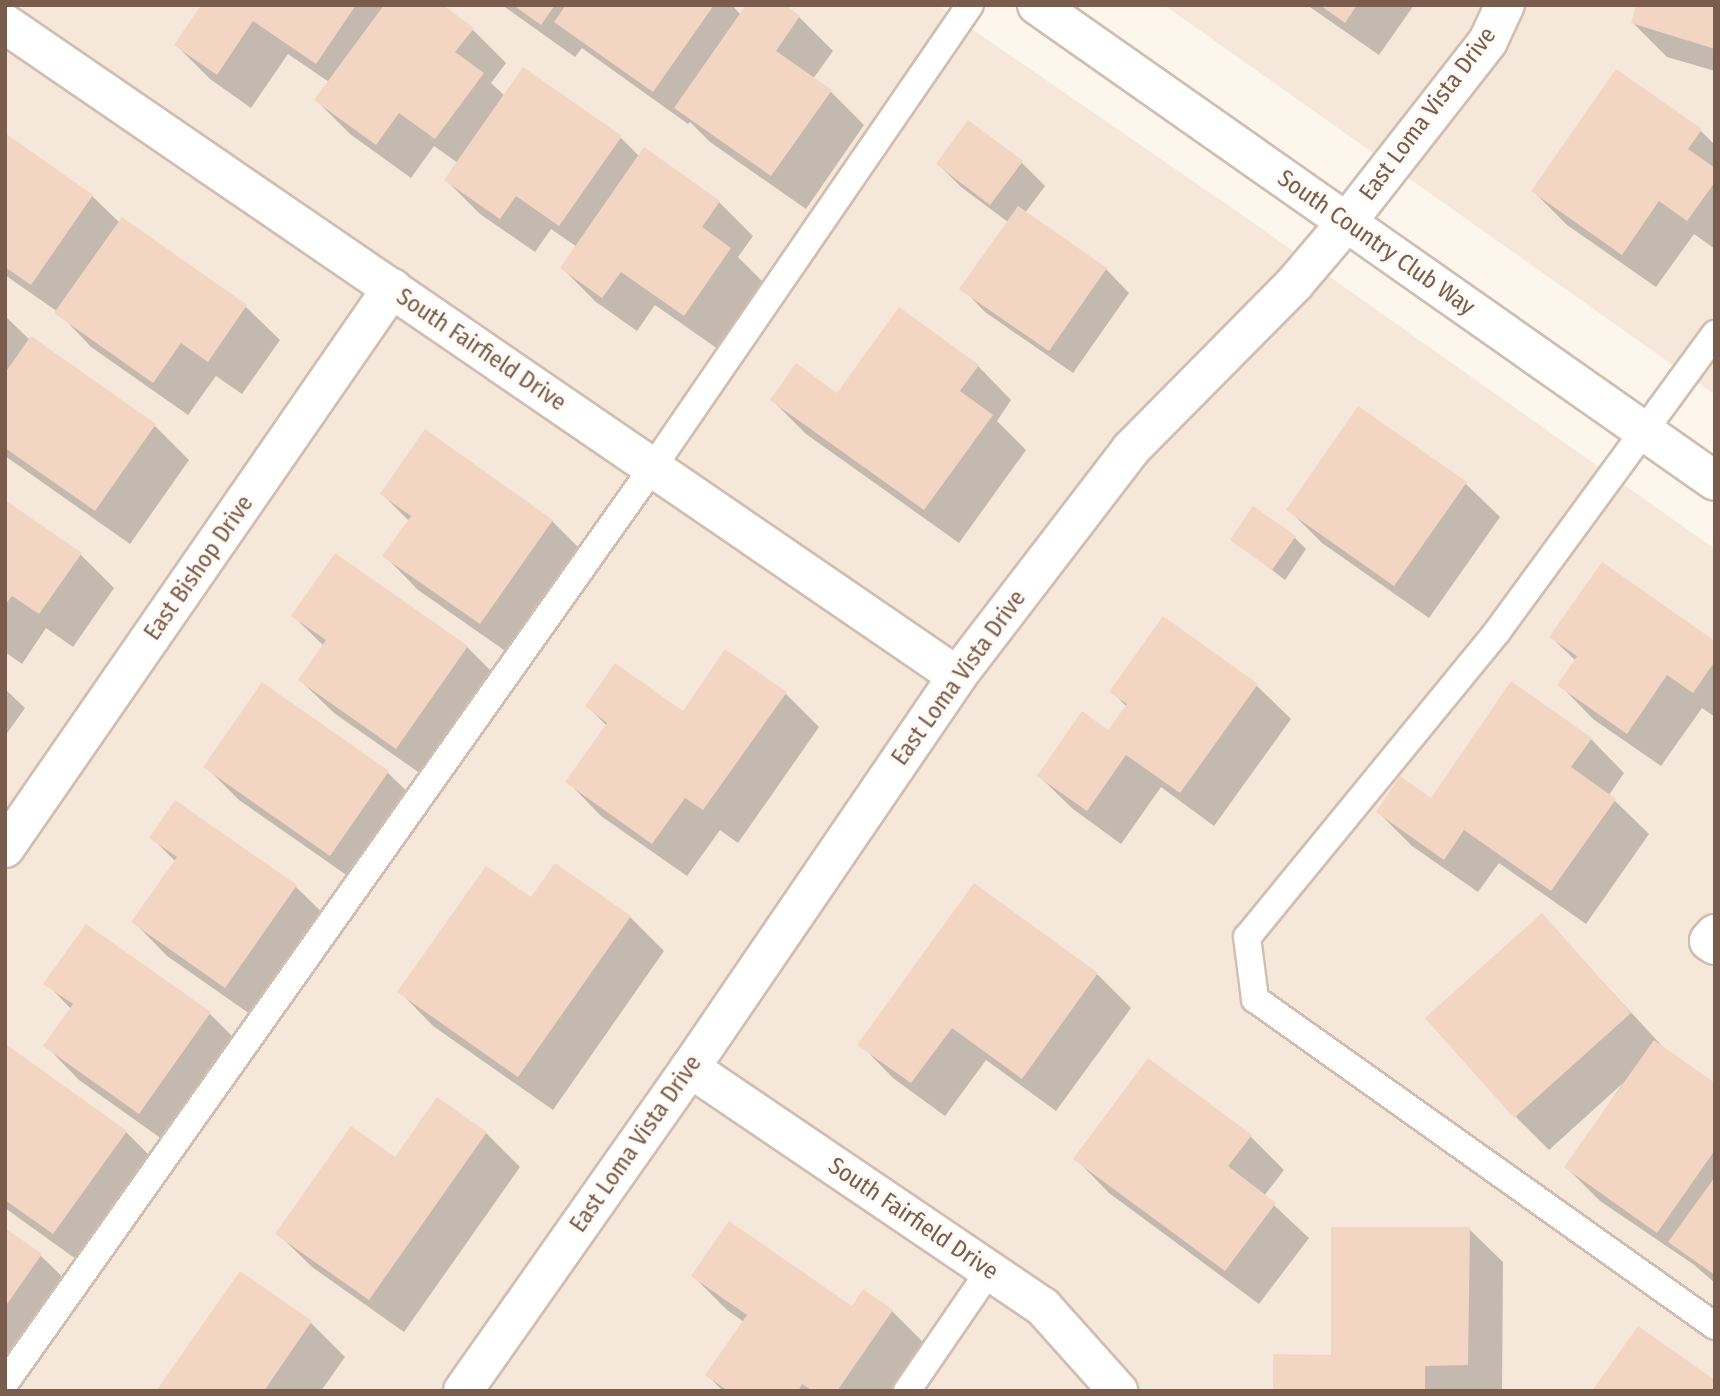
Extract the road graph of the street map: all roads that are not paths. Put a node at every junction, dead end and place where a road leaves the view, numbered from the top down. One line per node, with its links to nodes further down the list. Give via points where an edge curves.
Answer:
1 (970, 5): 9 (lane)
2 (1037, 5): 5 (street, South Country Club Way)
3 (1504, 5): 5 (street, East Loma Vista Drive, via 1488,41)
4 (5, 24): 6 (street, South Fairfield Drive)
5 (1346, 223): 8 (street, South Country Club Way); 11 (street, East Loma Vista Drive, via 1295,283 1131,449)
6 (391, 288): 9 (street, South Fairfield Drive); 12 (street, East Bishop Drive)
7 (1715, 334): 8 (lane)
8 (1644, 432): 10 (street, South Country Club Way); 15 (lane, via 1497,632 1247,937 1255,999)
9 (653, 467): 11 (street, South Fairfield Drive); 16 (lane)
10 (1715, 481)
11 (957, 676): 13 (street, East Loma Vista Drive)
12 (5, 849)
13 (690, 1068): 14 (street, South Fairfield Drive); 17 (street, East Loma Vista Drive)
14 (990, 1270): 18 (lane); 19 (street, South Fairfield Drive, via 1044,1307)
15 (1715, 1326)
16 (5, 1383)
17 (463, 1391)
18 (907, 1391)
19 (1118, 1391)

